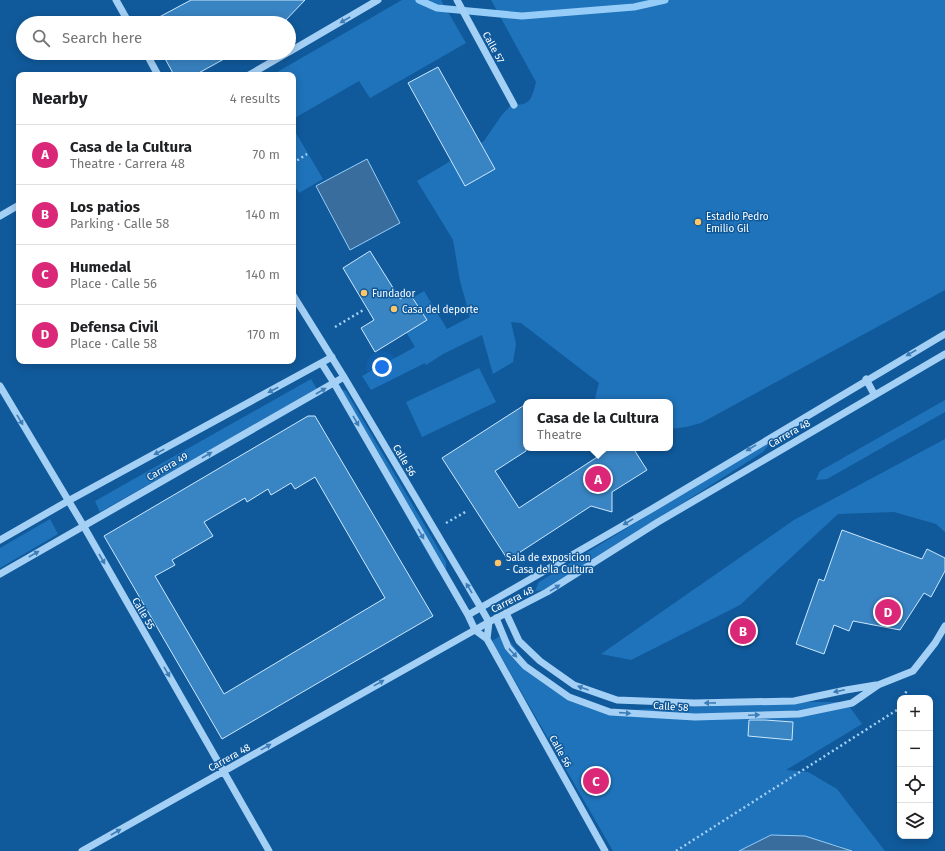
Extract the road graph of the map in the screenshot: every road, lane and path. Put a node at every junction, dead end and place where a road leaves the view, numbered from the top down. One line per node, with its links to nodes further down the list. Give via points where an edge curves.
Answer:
1 (116, 0): 4 (street)
2 (378, 0): 5 (street, one-way to 5)
3 (457, 0): 10 (street, Calle 57)
4 (125, 16)
5 (296, 47)
6 (150, 60): 8 (street)
7 (274, 60): 9 (street)
8 (156, 72)
9 (254, 72)
10 (514, 105)
11 (307, 154): 12 (path)
12 (296, 161)
13 (16, 207): 14 (street)
14 (0, 216)
15 (296, 300): 20 (street, Calle 56)
16 (365, 309): 17 (path)
17 (335, 327)
18 (945, 334): 23 (street, Carrera 48, one-way to 23)
19 (945, 354): 26 (street, Carrera 48)
20 (332, 358): 21 (street, Carrera 49); 22 (street, Calle 56)
21 (322, 364): 24 (street, Calle 56); 27 (street, Carrera 49, one-way to 27)
22 (344, 377): 24 (street, Carrera 49); 35 (street, Calle 56, one-way to 22)
23 (866, 379): 26 (street); 28 (street, Carrera 48, one-way to 28)
24 (334, 383): 32 (street, Carrera 49, one-way to 24); 37 (street, Calle 56, one-way to 37)
25 (0, 386): 27 (street, Calle 55, one-way to 27)
26 (874, 394): 30 (street, Carrera 48)
27 (68, 501): 32 (street, Calle 55); 33 (street, Carrera 49)
28 (650, 510): 30 (street); 35 (street, Carrera 48, one-way to 35)
29 (467, 511): 31 (path)
30 (658, 522): 36 (street, Carrera 48, one-way to 30, via 547,592)
31 (443, 524)
32 (83, 526): 34 (street, Carrera 49, one-way to 32); 45 (street, Calle 55, one-way to 45)
33 (0, 540)
34 (0, 574)
35 (481, 608): 37 (street, Carrera 48); 39 (street, Calle 56)
36 (506, 613): 38 (street, Carrera 48); 43 (street, Calle 58, one-way to 36, via 794,701 694,703 617,700 574,685 540,661 519,641)
37 (468, 615): 41 (street, Calle 56)
38 (496, 618): 39 (street, Carrera 48); 43 (street, Calle 58, one-way to 43, via 508,647 525,666 569,697 610,712 695,717 799,714 852,703)
39 (489, 622): 41 (street, Carrera 48); 42 (street)
40 (945, 626): 43 (street, Calle 58, via 913,671)
41 (475, 630): 42 (street, Calle 56); 45 (street, Carrera 48, one-way to 41)
42 (487, 639): 48 (street, Calle 56)
43 (878, 685)
44 (897, 710): 49 (path)
45 (223, 771): 46 (street, Carrera 48, one-way to 45); 47 (street, Calle 55)
46 (82, 851)
47 (269, 851)
48 (605, 851)
49 (676, 851)

